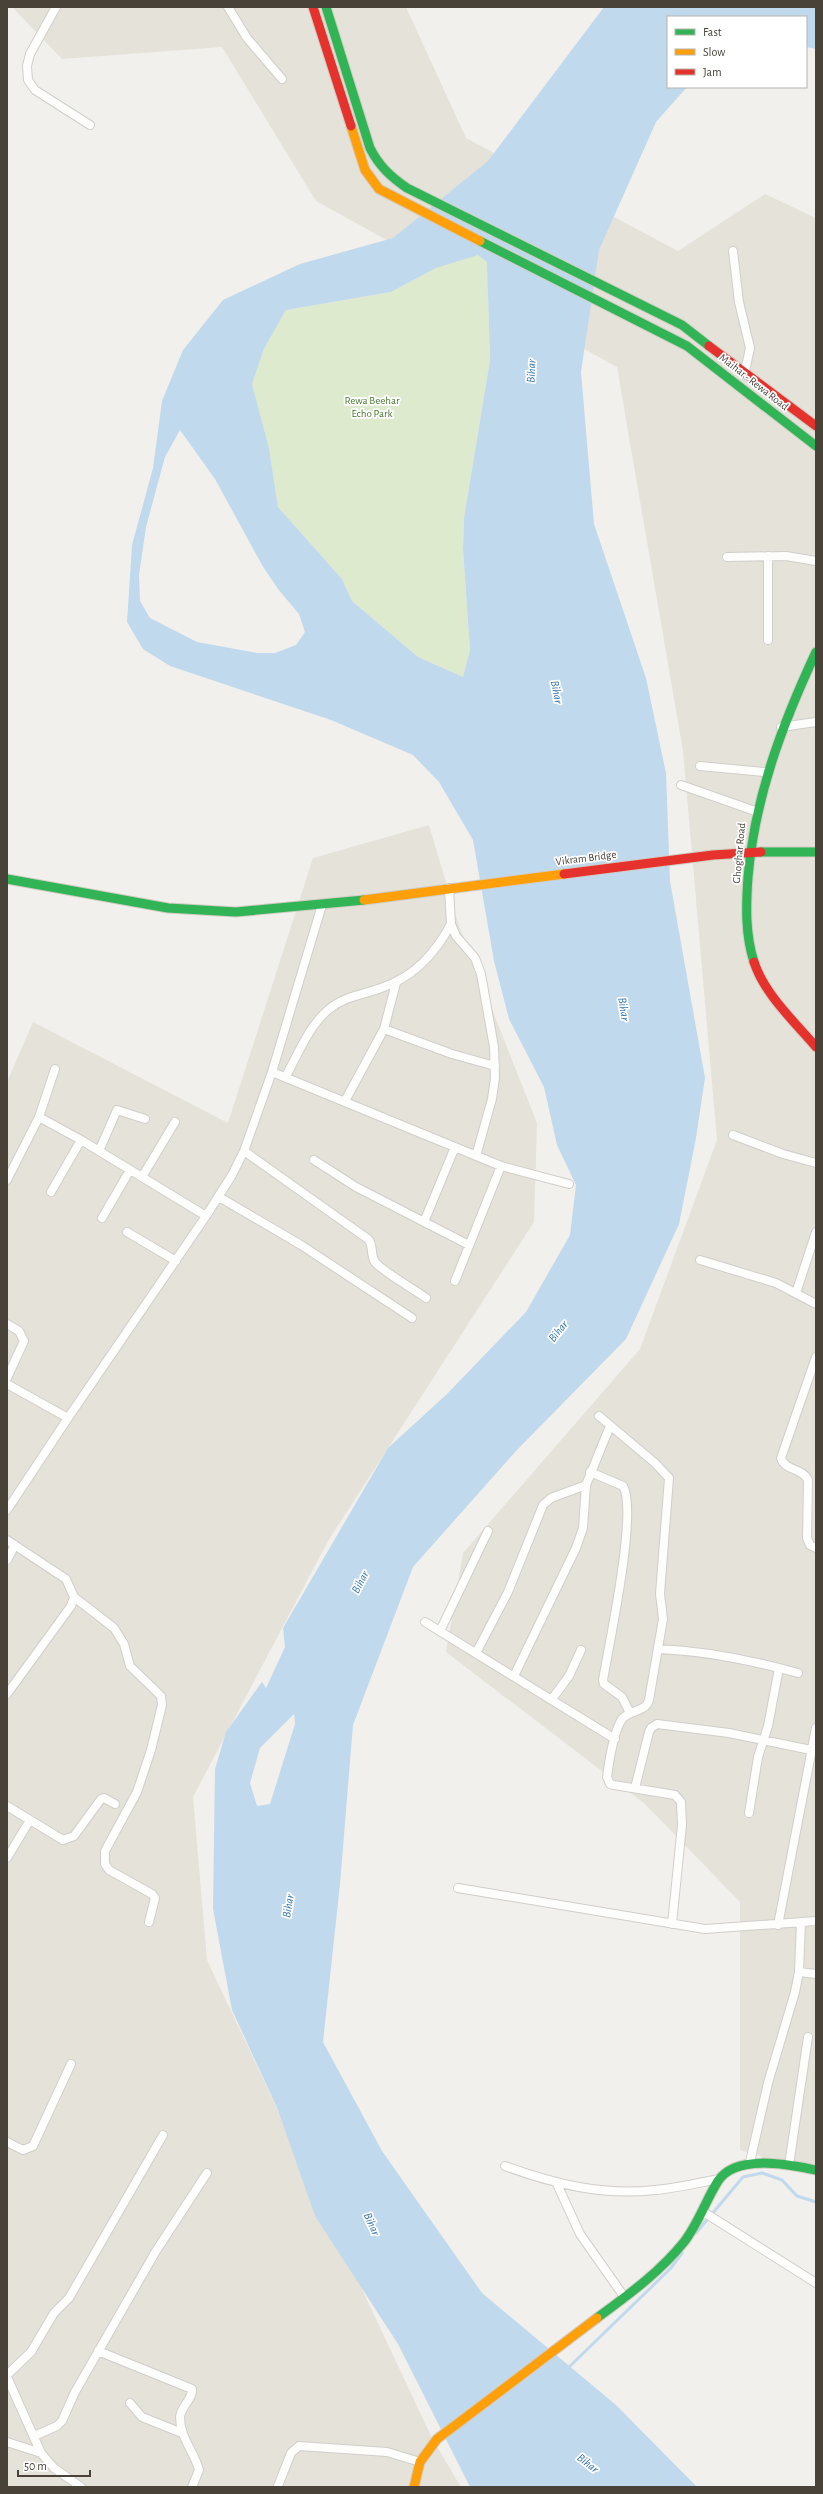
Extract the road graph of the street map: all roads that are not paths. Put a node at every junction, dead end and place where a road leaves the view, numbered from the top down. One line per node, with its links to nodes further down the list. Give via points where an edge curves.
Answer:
1 (56, 7): 6 (street, via 30,54 27,66 28,80 35,90)
2 (228, 7): 5 (street, via 247,38)
3 (313, 7): 10 (street, Maihar - Rewa Road, via 365,170 379,190 687,346)
4 (326, 7): 8 (street, Maihar - Rewa Road, via 370,148 381,169 414,192 682,325)
5 (282, 79)
6 (90, 125)
7 (733, 251): 8 (street, via 739,302 750,348)
8 (745, 371): 9 (street, Maihar - Rewa Road)
9 (816, 426)
10 (816, 446)
11 (768, 556): 12 (street); 13 (street); 14 (street)
12 (727, 557)
13 (816, 561)
14 (768, 640)
15 (816, 652): 17 (street, Ghoghar Road)
16 (816, 722): 17 (street)
17 (781, 727): 19 (street, Ghoghar Road)
18 (700, 766): 19 (street)
19 (765, 772): 21 (street, Ghoghar Road)
20 (681, 785): 21 (street)
21 (755, 811): 22 (street, Ghoghar Road)
22 (749, 852): 23 (street, Vikram Bridge); 25 (street, Vikram Bridge); 30 (street, Ghoghar Road, via 747,923 750,946 757,968 769,990)
23 (816, 852)
24 (7, 879): 26 (street, Vikram Bridge, via 122,901 187,910 236,912)
25 (449, 888): 26 (street, Vikram Bridge); 27 (street)
26 (322, 904): 33 (street)
27 (451, 924): 28 (street, via 431,956); 31 (street, via 456,936 475,958 481,974 487,995)
28 (396, 983): 29 (street); 34 (street, via 353,996 329,1009 314,1026)
29 (384, 1028): 31 (street, via 452,1054); 35 (street)
30 (816, 1047)
31 (495, 1066): 44 (street, via 492,1099)
32 (55, 1070): 36 (street)
33 (272, 1072): 34 (street); 43 (street)
34 (286, 1076): 35 (street)
35 (345, 1101): 41 (street)
36 (39, 1117): 40 (street); 50 (street)
37 (145, 1119): 42 (street, via 117,1110)
38 (175, 1122): 49 (street)
39 (733, 1135): 46 (street, via 783,1154)
40 (81, 1140): 42 (street); 52 (street)
41 (455, 1147): 44 (street); 56 (street)
42 (99, 1151): 48 (street)
43 (244, 1152): 53 (street); 64 (street, via 368,1239 377,1265)
44 (476, 1156): 47 (street)
45 (314, 1160): 56 (street, via 356,1187)
46 (816, 1163)
47 (501, 1166): 51 (street); 59 (street)
48 (130, 1170): 49 (street); 55 (street)
49 (142, 1177): 54 (street)
50 (7, 1180)
51 (569, 1184)
52 (51, 1192)
53 (219, 1197): 54 (street); 66 (street, via 301,1245)
54 (206, 1216): 61 (street)
55 (102, 1218)
56 (424, 1222): 59 (street)
57 (127, 1232): 61 (street)
58 (816, 1232): 63 (street)
59 (469, 1245): 62 (street)
60 (700, 1260): 63 (street, via 764,1278)
61 (176, 1261): 72 (street)
62 (455, 1281)
63 (796, 1293): 65 (street)
64 (426, 1298)
65 (816, 1304)
66 (412, 1318)
67 (7, 1324): 69 (street, via 19,1331 24,1341)
68 (816, 1357): 75 (street, via 781,1458 785,1465 807,1476)
69 (7, 1378)
70 (7, 1384): 72 (street)
71 (599, 1416): 73 (street)
72 (68, 1418): 77 (street)
73 (610, 1426): 74 (street); 86 (street, via 656,1463 669,1478 660,1594 663,1619)
74 (590, 1472): 76 (street); 94 (street, via 623,1486 626,1494 626,1535 603,1680 622,1697)
75 (813, 1484): 81 (street, via 807,1538 810,1545)
76 (586, 1485): 88 (street, via 551,1498 543,1506 506,1597); 91 (street, via 582,1528 576,1548)
77 (7, 1510)
78 (488, 1530): 85 (street)
79 (7, 1540): 80 (street)
80 (15, 1545): 82 (street); 83 (street, via 66,1579)
81 (816, 1548)
82 (7, 1560)
83 (74, 1597): 92 (street, via 71,1606); 107 (street, via 114,1628 124,1644 130,1666 160,1696 162,1705 137,1792 105,1851 104,1858 109,1870 155,1898)
84 (425, 1622): 85 (street)
85 (440, 1631): 88 (street)
86 (658, 1649): 89 (street, via 706,1652); 94 (street, via 648,1705)
87 (581, 1650): 93 (street, via 569,1676)
88 (476, 1653): 91 (street)
89 (779, 1668): 90 (street); 97 (street)
90 (798, 1673)
91 (514, 1676): 93 (street)
92 (7, 1694)
93 (552, 1700): 96 (street)
94 (630, 1713): 96 (street, via 621,1722)
95 (816, 1728): 98 (street)
96 (615, 1739): 99 (street, via 607,1773 608,1781 614,1785)
97 (764, 1740): 98 (street); 99 (street, via 715,1731 654,1725 649,1732); 102 (street, via 758,1757)
98 (814, 1750): 110 (street)
99 (635, 1788): 109 (street, via 675,1795 681,1802 682,1825)
100 (115, 1804): 103 (street, via 101,1799 74,1836 67,1840 59,1839)
101 (7, 1806): 103 (street)
102 (749, 1813)
103 (30, 1820): 104 (street)
104 (7, 1858)
105 (458, 1888): 109 (street)
106 (816, 1921): 108 (street)
107 (149, 1922)
108 (801, 1922): 110 (street); 111 (street)
109 (672, 1924): 110 (street, via 705,1929)
110 (778, 1924)
111 (799, 1972): 112 (street); 117 (street, via 768,2083)
112 (816, 1974)
113 (808, 2037): 118 (street)
114 (72, 2064): 116 (street, via 33,2146 23,2150)
115 (163, 2135): 128 (street, via 69,2298 49,2321 31,2352)
116 (7, 2142)
117 (750, 2162): 118 (street); 122 (street)
118 (788, 2165): 120 (street)
119 (505, 2166): 123 (street)
120 (816, 2170)
121 (207, 2173): 127 (street, via 156,2251)
122 (719, 2179): 123 (street, via 630,2192); 124 (street)
123 (557, 2184): 126 (street, via 580,2234)
124 (702, 2211): 125 (street); 126 (street, via 670,2261)
125 (816, 2283)
126 (625, 2298): 134 (street, via 437,2439)
127 (98, 2351): 130 (street, via 192,2388 192,2394 181,2413); 131 (street, via 62,2421 54,2428)
128 (7, 2376): 131 (street)
129 (130, 2403): 130 (street, via 142,2417)
130 (182, 2433): 137 (street, via 199,2470)
131 (34, 2436): 133 (street)
132 (7, 2442): 133 (street)
133 (41, 2453): 136 (street, via 54,2468)
134 (420, 2462): 135 (street, via 387,2452 299,2446 291,2453); 138 (street)
135 (278, 2486)
136 (80, 2487)
137 (192, 2487)
138 (414, 2487)

